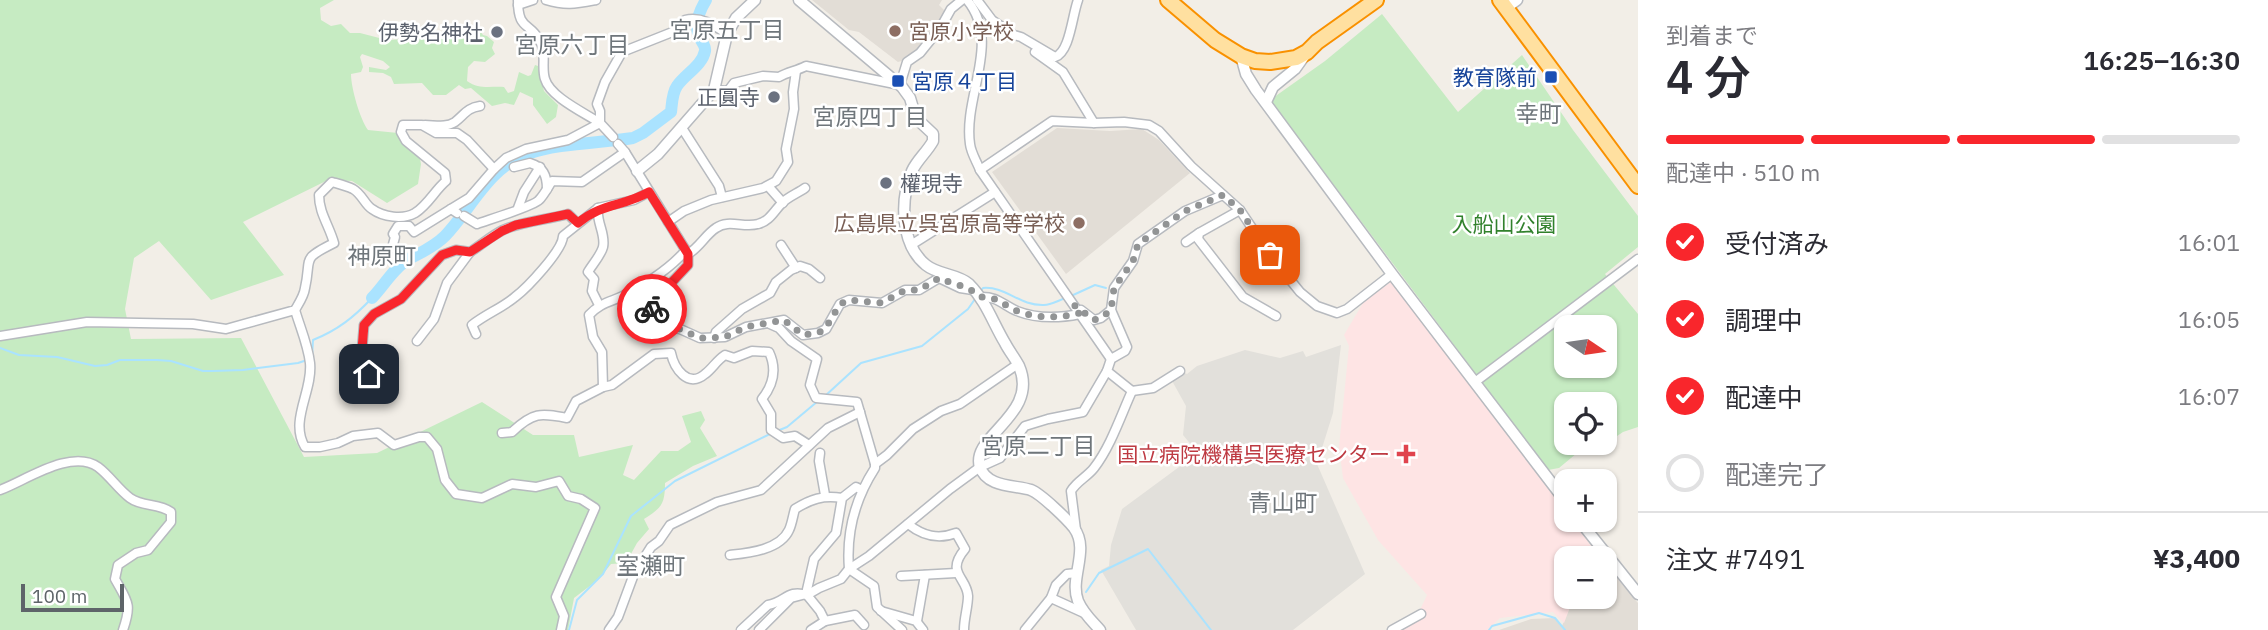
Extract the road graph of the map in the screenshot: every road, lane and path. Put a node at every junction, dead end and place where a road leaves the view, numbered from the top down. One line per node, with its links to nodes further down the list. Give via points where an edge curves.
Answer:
1 (533, 0): 11 (street)
2 (546, 0): 3 (street, via 574,5)
3 (596, 0)
4 (755, 0): 13 (street)
5 (799, 0): 18 (street)
6 (964, 0): 18 (street, via 907,62); 30 (street, via 974,8 984,37 970,133)
7 (977, 0): 14 (street, via 992,20)
8 (1078, 0): 14 (street, via 1061,55 1051,57)
9 (1168, 0): 16 (highway)
10 (1376, 0): 15 (highway)
11 (517, 2): 22 (street, via 521,22 542,45 548,88)
12 (1508, 3): 32 (highway)
13 (727, 34): 19 (street); 22 (street, via 709,22 685,20 680,29 622,52 597,104)
14 (1014, 35): 23 (street, via 1063,72)
15 (1307, 52): 16 (highway, via 1270,62); 20 (street, via 1273,87)
16 (1241, 56): 20 (street, via 1246,74)
17 (796, 71): 18 (street, via 806,66); 19 (street, via 737,82 728,91); 33 (street, via 788,162)
18 (900, 85): 50 (street, via 916,118 933,134 905,190)
19 (714, 90): 25 (street)
20 (1266, 102): 56 (street)
21 (480, 106): 24 (street, via 470,107 445,126)
22 (600, 123): 26 (street); 29 (street, via 568,140 526,149)
23 (1094, 123): 30 (street, via 1052,121); 38 (street, via 1149,125)
24 (422, 125): 29 (street, via 436,133 462,136); 61 (street, via 403,125 401,132 445,173 446,181 417,212 397,217 370,208 353,189 332,182 319,195 319,208 334,243 307,263 305,290)
25 (682, 128): 31 (street); 39 (street)
26 (625, 152): 31 (street); 35 (street, via 582,182 552,181)
27 (514, 167): 28 (street, via 530,163)
28 (540, 167): 35 (street); 41 (street)
29 (494, 169): 44 (street)
30 (980, 170): 37 (street)
31 (637, 171): 36 (street)
32 (1638, 186)
33 (768, 187): 39 (street); 40 (street)
34 (805, 188): 40 (street)
35 (547, 189): 41 (street, via 538,201)
36 (649, 192): 42 (street); 45 (street)
37 (995, 192): 50 (street); 60 (street)
38 (1223, 195): 43 (street); 62 (street, via 1185,211 1138,244 1133,261 1114,288)
39 (722, 197): 45 (street)
40 (783, 202): 53 (street, via 758,224 725,223)
41 (518, 208): 44 (street, via 477,224)
42 (598, 208): 46 (street); 59 (street, via 603,249 588,272)
43 (1240, 210): 47 (street); 56 (street, via 1270,255 1317,306 1337,313 1347,309)
44 (457, 213): 51 (street, via 414,232 409,226 398,226)
45 (668, 222): 53 (street)
46 (578, 223): 52 (street, via 568,214 516,225); 66 (street, via 523,290 472,325)
47 (1199, 233): 48 (street); 64 (street, via 1198,239 1242,297)
48 (1186, 242)
49 (781, 245): 55 (street)
50 (911, 245): 58 (street, via 925,265 963,280)
51 (392, 247)
52 (470, 252): 69 (street, via 447,283 434,320); 74 (street, via 442,255 401,299 364,325 362,349)
53 (687, 252): 59 (street, via 642,286); 68 (street, via 688,265 652,308 662,326)
54 (1638, 259): 75 (street)
55 (796, 268): 57 (street, via 808,269); 68 (street, via 783,275 770,293 729,319)
56 (1392, 274): 75 (street)
57 (820, 278)
58 (977, 293): 63 (street, via 1018,311 1058,318); 65 (street, via 939,278 882,303 849,300 840,304 818,333 803,335 784,320); 71 (street)
59 (599, 305): 76 (street, via 589,315 593,337 602,352)
60 (1074, 305): 62 (street, via 1094,320); 63 (street)
61 (295, 310): 67 (street, via 226,329 87,322); 110 (street, via 310,363 301,412 300,439 305,447 378,433 394,444 427,437 456,494 482,498 512,484 536,487 559,481 568,496 592,505 595,509 556,597 564,616)
62 (1111, 310): 70 (street, via 1126,347)
63 (1080, 313): 70 (street)
64 (1276, 316)
65 (770, 324): 68 (street); 78 (street, via 817,359 810,385 816,398 857,402)
66 (476, 334)
67 (0, 336)
68 (714, 338)
69 (417, 341)
70 (1111, 359): 72 (street)
71 (1018, 364): 82 (street, via 913,429); 83 (street, via 1024,388 1017,405 980,452)
72 (1107, 371): 77 (street); 83 (street, via 1083,412 1025,426 1000,458)
73 (1180, 371): 77 (street, via 1153,388)
74 (369, 374)
75 (1475, 382): 84 (street)
76 (603, 387): 79 (street, via 576,401 567,418 540,413 512,432); 80 (street, via 654,354 671,353 673,366 694,379 726,355 734,358 752,351 769,352 774,380 762,399 771,414 771,430)
77 (1132, 391): 90 (street, via 1101,458 1071,491)
78 (860, 412): 80 (street, via 828,428); 82 (street)
79 (502, 432)
80 (809, 445): 101 (street, via 761,490 717,502 670,525 634,574)
81 (820, 453): 87 (street)
82 (875, 464): 86 (street)
83 (980, 467): 89 (street); 90 (street, via 1005,487 1030,489)
84 (1554, 486)
85 (0, 490): 109 (street, via 46,468 86,463 96,466 131,499 171,512 171,522 148,550 118,565 115,579 130,604)
86 (862, 490): 88 (street, via 856,487); 93 (street, via 848,537)
87 (825, 495): 88 (street); 92 (street, via 795,509 789,532 776,544 744,556)
88 (842, 498): 98 (street, via 836,533 814,559)
89 (908, 524): 93 (street); 94 (street, via 923,535 945,538 956,533 965,549)
90 (1076, 530): 95 (street, via 1080,550)
91 (1589, 532): 99 (street)
92 (730, 555)
93 (849, 569): 98 (street, via 841,579); 102 (street, via 874,586)
94 (956, 573): 96 (street); 117 (street, via 968,593)
95 (1077, 573): 100 (street, via 1067,574); 103 (street, via 1077,599)
96 (925, 575): 97 (street); 106 (street)
97 (901, 576)
98 (806, 594): 105 (street); 112 (street, via 788,594 768,605); 113 (street, via 791,598)
99 (1638, 594)
100 (1051, 598): 103 (street); 118 (street)
101 (622, 606): 107 (street); 111 (street)
102 (881, 611): 106 (street); 115 (street)
103 (1084, 613): 119 (street)
104 (1421, 614): 120 (street)
105 (825, 621): 108 (street, via 855,615); 114 (street)
106 (917, 621): 116 (street)
107 (624, 622)
108 (864, 625)
109 (123, 630)
110 (561, 630)
111 (609, 630)
112 (741, 630)
113 (759, 630)
114 (811, 630)
115 (902, 630)
116 (923, 630)
117 (964, 630)
118 (1025, 630)
119 (1101, 630)
120 (1392, 630)

